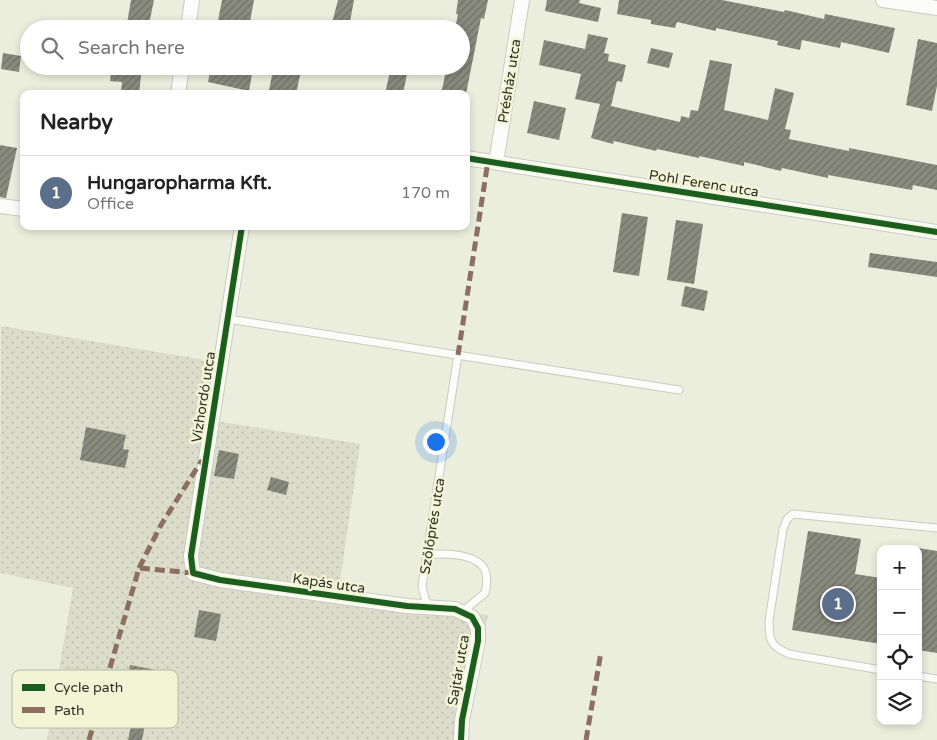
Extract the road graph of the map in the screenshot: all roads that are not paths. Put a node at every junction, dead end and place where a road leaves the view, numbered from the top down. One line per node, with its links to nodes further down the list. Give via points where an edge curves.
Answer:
1 (192, 0): 5 (street)
2 (522, 0): 9 (street, Présház utca)
3 (883, 0): 4 (street)
4 (937, 8)
5 (189, 20)
6 (181, 75): 7 (street)
7 (179, 90)
8 (470, 159): 9 (street, Pohl Ferenc utca)
9 (496, 163): 13 (street, Pohl Ferenc utca)
10 (0, 206): 11 (street)
11 (20, 209)
12 (241, 230): 14 (street, Vízhordó utca)
13 (937, 232)
14 (228, 319): 15 (lane); 19 (street, Vízhordó utca, via 191,556)
15 (458, 355): 16 (lane); 18 (lane, Szőlőprés utca)
16 (679, 390)
17 (937, 528): 22 (lane, via 793,514 787,519 769,621 772,644 788,654)
18 (427, 555): 20 (lane, Szőlőprés utca, via 422,586); 21 (lane, via 458,555 484,568 487,580 485,594)
19 (193, 573): 20 (street, Kapás utca, via 220,580)
20 (427, 606): 21 (street, Kapás utca)
21 (462, 612): 25 (street, Sajtár utca, via 472,617 478,628 478,641)
22 (877, 669)
23 (922, 677): 24 (lane)
24 (937, 679)
25 (461, 740)

